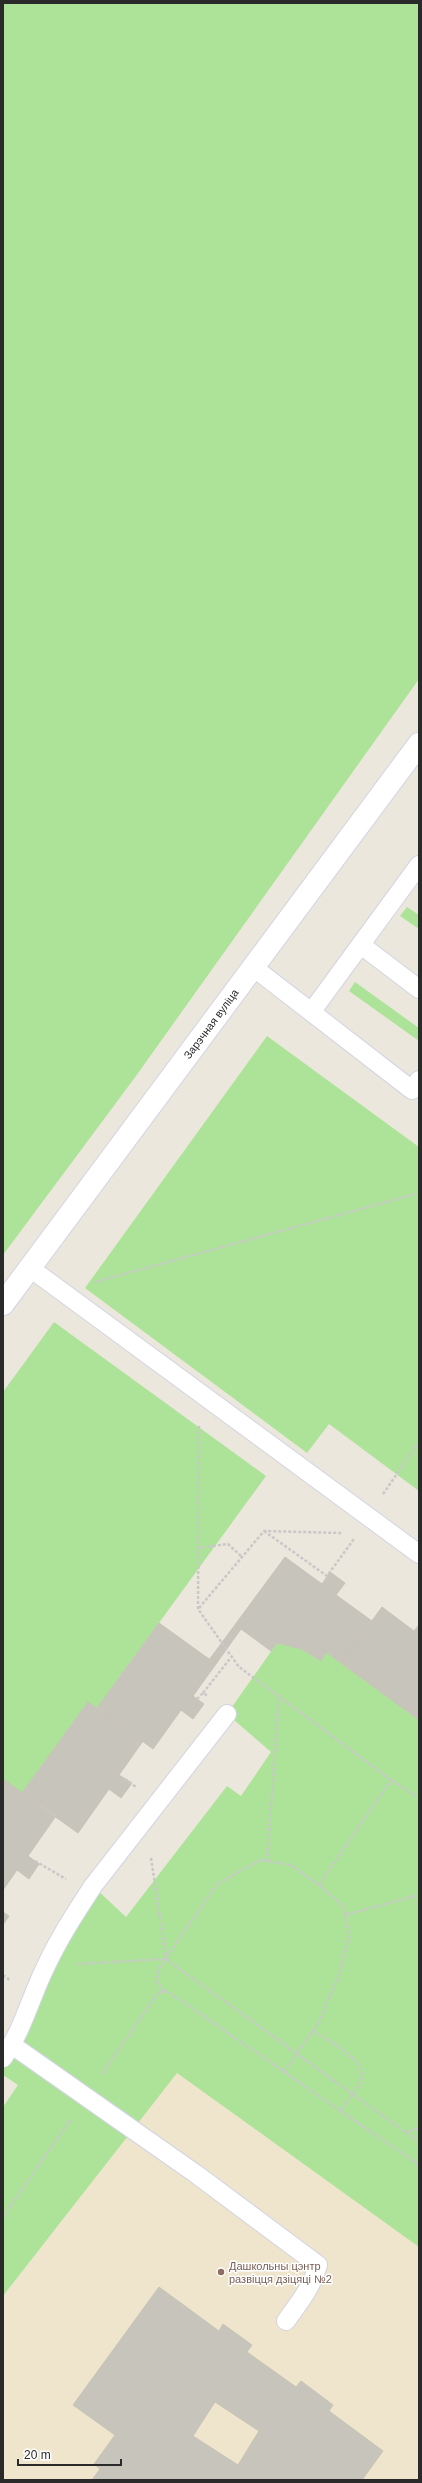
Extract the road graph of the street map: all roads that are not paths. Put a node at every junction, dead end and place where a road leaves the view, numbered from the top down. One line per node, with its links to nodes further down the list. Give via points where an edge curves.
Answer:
1 (419, 744): 4 (street, Зарэчная вуліца)
2 (419, 865): 3 (lane)
3 (361, 945): 5 (lane); 6 (lane)
4 (253, 967): 6 (lane); 8 (street, Зарэчная вуліца)
5 (419, 989)
6 (312, 1011): 7 (lane, via 412,1090)
7 (419, 1080)
8 (30, 1268): 9 (street, Зарэчная вуліца); 10 (lane)
9 (3, 1304)
10 (419, 1554)
11 (227, 1714): 12 (lane, via 93,1886 46,1966)
12 (8, 2051): 13 (lane, via 86,2097 196,2174 318,2265 315,2277)
13 (286, 2321)

